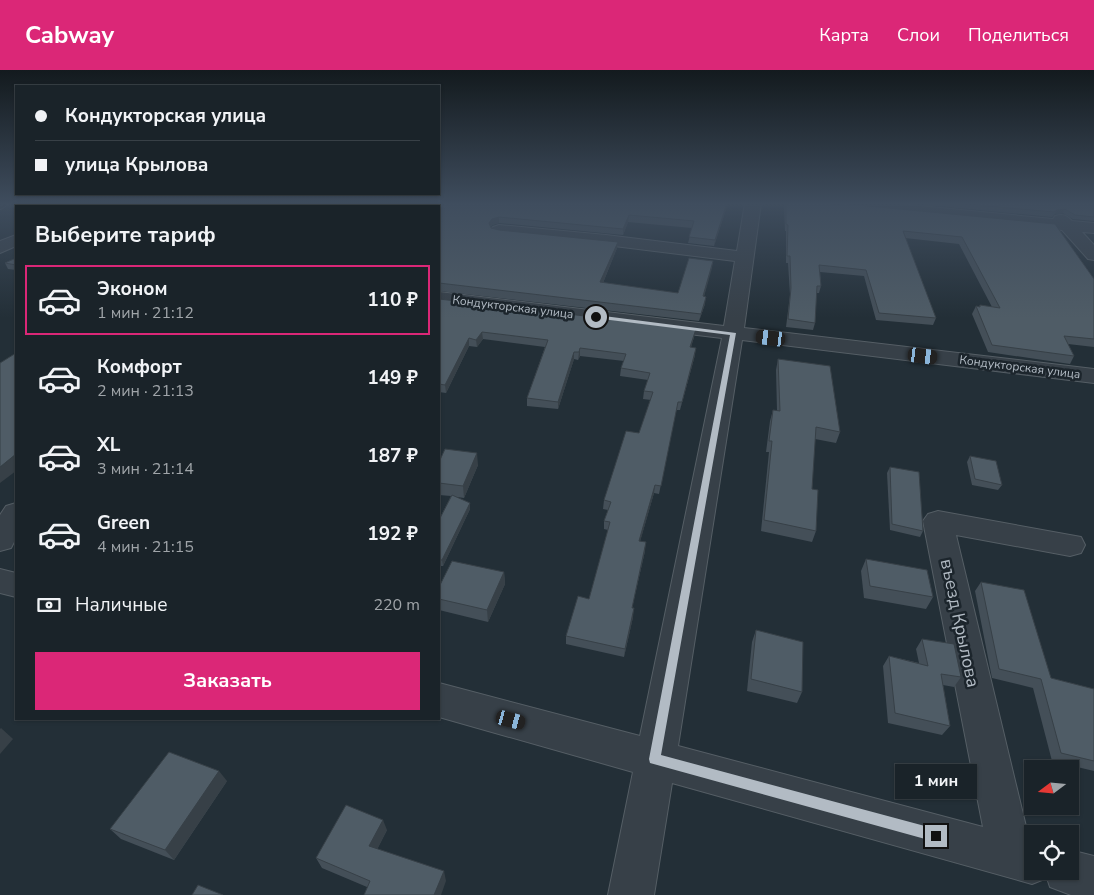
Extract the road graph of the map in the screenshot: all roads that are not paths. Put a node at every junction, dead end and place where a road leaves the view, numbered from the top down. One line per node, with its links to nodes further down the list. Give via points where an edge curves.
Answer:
1 (13, 242): 5 (street)
2 (618, 242): 7 (street)
3 (747, 242): 7 (street)
4 (1082, 242): 6 (street)
5 (0, 248)
6 (1094, 255)
7 (745, 257): 9 (street)
8 (440, 298): 9 (street, Кондукторская улица)
9 (733, 333): 10 (street, Кондукторская улица); 21 (street)
10 (1094, 376)
11 (0, 508): 12 (street)
12 (15, 512)
13 (15, 514): 14 (street)
14 (0, 540)
15 (15, 543): 17 (street)
16 (1070, 545): 22 (street, въезд Крылова, via 938,521)
17 (0, 556)
18 (0, 581): 19 (street)
19 (15, 585)
20 (440, 700): 21 (street)
21 (655, 759): 22 (street); 25 (street)
22 (1022, 859)
23 (1079, 875): 24 (street)
24 (1094, 879)
25 (631, 895)

